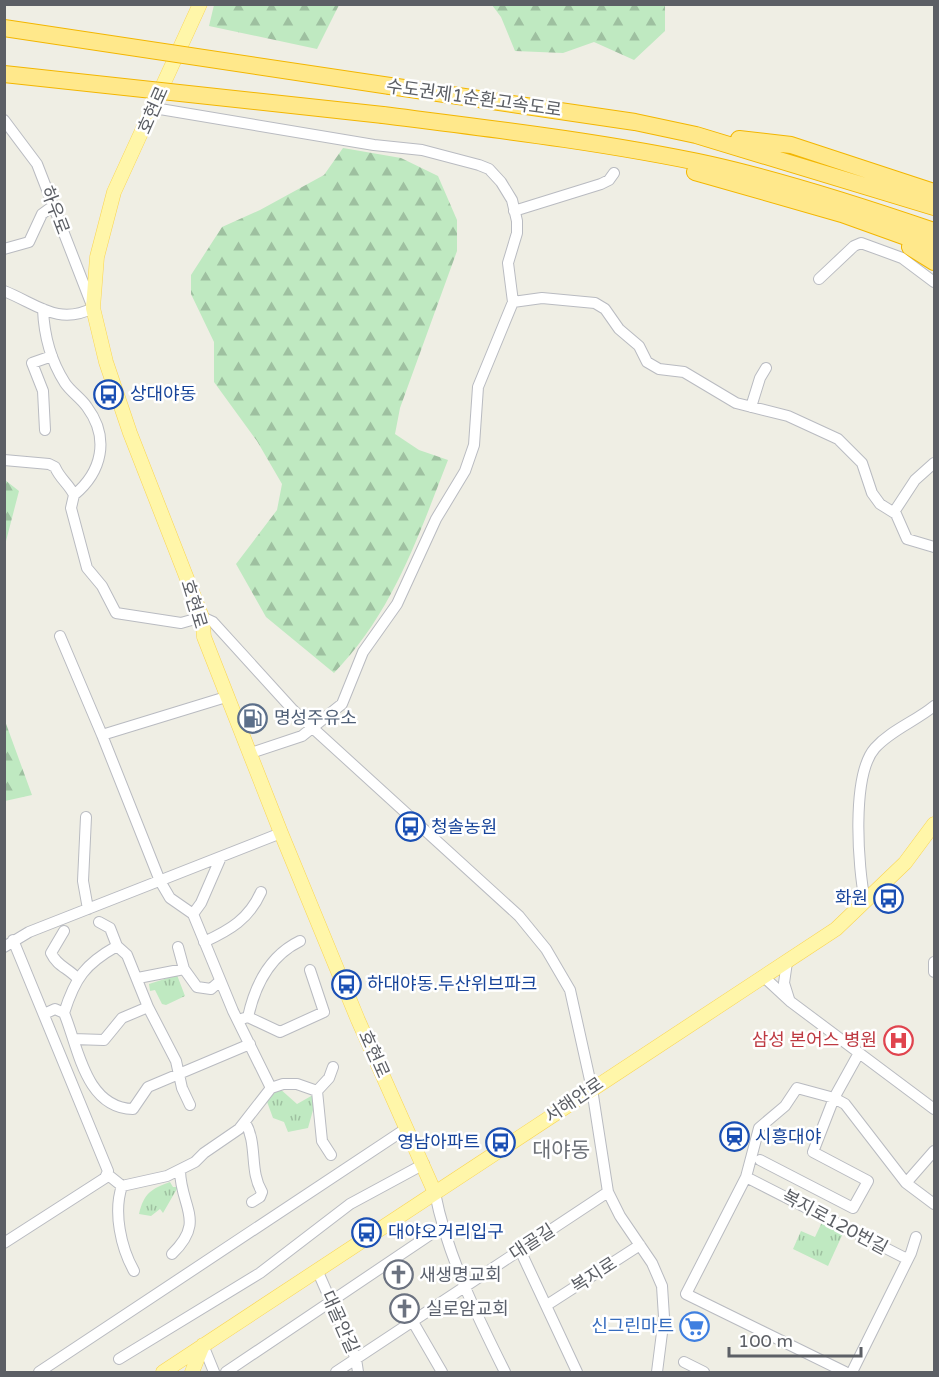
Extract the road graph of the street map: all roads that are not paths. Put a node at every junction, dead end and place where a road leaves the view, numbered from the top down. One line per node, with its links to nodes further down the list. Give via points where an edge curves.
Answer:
1 (200, 4): 4 (main road, 호현로)
2 (4, 28): 6 (highway, 수도권제1순환고속도로, bridge, via 635,122)
3 (4, 74): 7 (highway, 수도권제1순환고속도로, bridge, via 383,116)
4 (154, 108): 14 (street, via 422,150 475,164 489,169 501,182); 24 (main road, 호현로, via 114,192 97,257)
5 (4, 120): 12 (street, 하우로, via 37,164)
6 (696, 135): 9 (highway, via 791,145); 13 (highway, 수도권제1순환고속도로)
7 (601, 145): 15 (highway); 16 (highway, 수도권제1순환고속도로, via 712,165 845,201)
8 (614, 173): 14 (street, via 601,184)
9 (898, 181): 10 (highway); 11 (highway)
10 (934, 187)
11 (934, 192)
12 (53, 206): 18 (street, via 42,214 29,242); 24 (street, 하우로)
13 (934, 207)
14 (514, 211): 23 (street, via 518,230 508,263)
15 (842, 214): 17 (highway); 19 (highway, via 920,251)
16 (934, 231)
17 (934, 248)
18 (4, 249)
19 (934, 262)
20 (819, 279): 21 (street, via 861,243 902,258)
21 (934, 282)
22 (7, 295): 25 (street)
23 (513, 302): 28 (street, via 542,298 595,303 639,346 651,365 684,372 725,398); 39 (street, via 476,393 474,440 465,471 436,519 397,604 363,652 344,700)
24 (93, 308): 25 (street, via 77,316 56,315); 35 (main road, 호현로, via 130,433)
25 (43, 309): 26 (street, via 44,332)
26 (52, 356): 29 (street, via 32,363 43,391); 32 (street, via 66,384 88,407 102,441 96,468 86,486)
27 (766, 368): 28 (street)
28 (750, 407): 33 (street, via 795,418 837,439 862,463 876,500)
29 (45, 430)
30 (4, 460): 32 (street, via 55,467)
31 (934, 463): 33 (street, via 915,480)
32 (74, 495): 35 (street, via 71,508 87,567 116,613 181,623)
33 (894, 512): 34 (street, via 908,540)
34 (934, 547)
35 (202, 617): 37 (main road, 호현로, via 204,638); 39 (street, via 213,622)
36 (60, 636): 40 (street)
37 (226, 696): 40 (street); 41 (main road, 호현로)
38 (934, 706): 48 (street, via 885,738 867,762 857,852)
39 (312, 728): 41 (street, via 302,736); 78 (street, via 519,916 546,949 570,990)
40 (102, 735): 46 (street)
41 (251, 753): 44 (main road, 호현로)
42 (86, 817): 49 (street, via 82,881)
43 (934, 824): 48 (main road, 서해안로, via 905,863)
44 (281, 833): 45 (street); 84 (main road, 호현로)
45 (221, 857): 46 (street); 50 (street)
46 (160, 881): 49 (street); 50 (street, via 170,898)
47 (261, 892): 54 (street, via 254,909 243,920)
48 (865, 902): 58 (main road, 서해안로, via 836,929)
49 (88, 909): 55 (street)
50 (193, 914): 54 (street)
51 (99, 921): 56 (street, via 110,928)
52 (64, 931): 63 (street, via 51,953 62,968)
53 (300, 941): 71 (street, via 270,963)
54 (204, 942): 66 (street)
55 (9, 944): 70 (street)
56 (117, 946): 63 (street); 64 (street, via 127,955)
57 (178, 947): 60 (street)
58 (787, 962): 65 (main road, 서해안로); 67 (street, via 784,983)
59 (934, 962): 62 (street)
60 (184, 969): 64 (street); 66 (street, via 197,987 211,988)
61 (310, 970): 71 (street, via 324,1012 280,1032)
62 (934, 972)
63 (77, 978): 69 (street)
64 (138, 978): 68 (street)
65 (765, 978): 67 (street); 78 (main road, 서해안로)
66 (220, 981): 71 (street)
67 (790, 1002): 74 (street)
68 (148, 1007): 72 (street, via 122,1018 104,1040); 76 (street)
69 (64, 1013): 70 (street, via 55,1009); 72 (street)
70 (44, 1014): 90 (street, via 108,1167)
71 (243, 1019): 73 (street)
72 (73, 1039): 76 (street, via 93,1087 123,1109 133,1109 148,1087)
73 (250, 1044): 76 (street); 77 (street)
74 (859, 1053): 80 (street); 82 (street)
75 (333, 1067): 79 (street)
76 (180, 1072): 81 (street)
77 (271, 1088): 79 (street, via 297,1084); 83 (street)
78 (592, 1089): 94 (street); 95 (main road, 서해안로)
79 (317, 1091): 86 (street, via 322,1141)
80 (834, 1098): 87 (street, via 813,1152 868,1181 854,1208); 91 (street, via 797,1089 785,1106 759,1128); 92 (street, via 845,1104)
81 (190, 1105)
82 (934, 1109)
83 (245, 1122): 89 (street); 96 (street, via 252,1134 255,1179 262,1192)
84 (407, 1128): 88 (main road, 호현로); 116 (street)
85 (934, 1151): 92 (street)
86 (331, 1155)
87 (760, 1160)
88 (424, 1164): 95 (main road, 호현로); 112 (street, via 350,1204 260,1273)
89 (180, 1171): 93 (street); 103 (street, via 181,1190 191,1218 188,1235)
90 (107, 1174): 93 (street); 100 (street)
91 (746, 1177): 104 (street, 복지로120번길); 128 (street, via 686,1294)
92 (906, 1183): 97 (street)
93 (122, 1186): 105 (street, via 118,1197 121,1231)
94 (608, 1192): 101 (street); 102 (street, 대골길)
95 (435, 1193): 98 (street); 106 (main road, 서해안로)
96 (252, 1202)
97 (934, 1204)
98 (443, 1226): 107 (street); 108 (street)
99 (916, 1237): 104 (street)
100 (4, 1243)
101 (640, 1245): 109 (street, 복지로); 126 (street, via 664,1293)
102 (520, 1250): 107 (street, 대골길); 109 (street)
103 (172, 1254)
104 (907, 1259): 129 (street, 복지로120번길)
105 (134, 1271)
106 (318, 1272): 108 (street, 대골안길); 111 (main road, 서해안로)
107 (466, 1285): 110 (street, 대골길); 124 (street)
108 (331, 1302): 113 (street, 대골안길); 120 (street)
109 (547, 1305): 115 (street)
110 (412, 1322): 113 (street, 대골길); 123 (street)
111 (203, 1345): 117 (main road, 서해안로); 118 (main road); 119 (street)
112 (118, 1359)
113 (356, 1359): 121 (street, 대골길); 122 (street, 대골안길)
114 (684, 1362): 127 (street)
115 (576, 1369): 125 (street)
116 (39, 1372)
117 (163, 1372)
118 (192, 1372)
119 (214, 1372)
120 (226, 1372)
121 (336, 1372)
122 (358, 1372)
123 (442, 1372)
124 (505, 1372)
125 (563, 1372)
126 (657, 1372)
127 (704, 1372)
128 (845, 1372)
129 (852, 1372)

